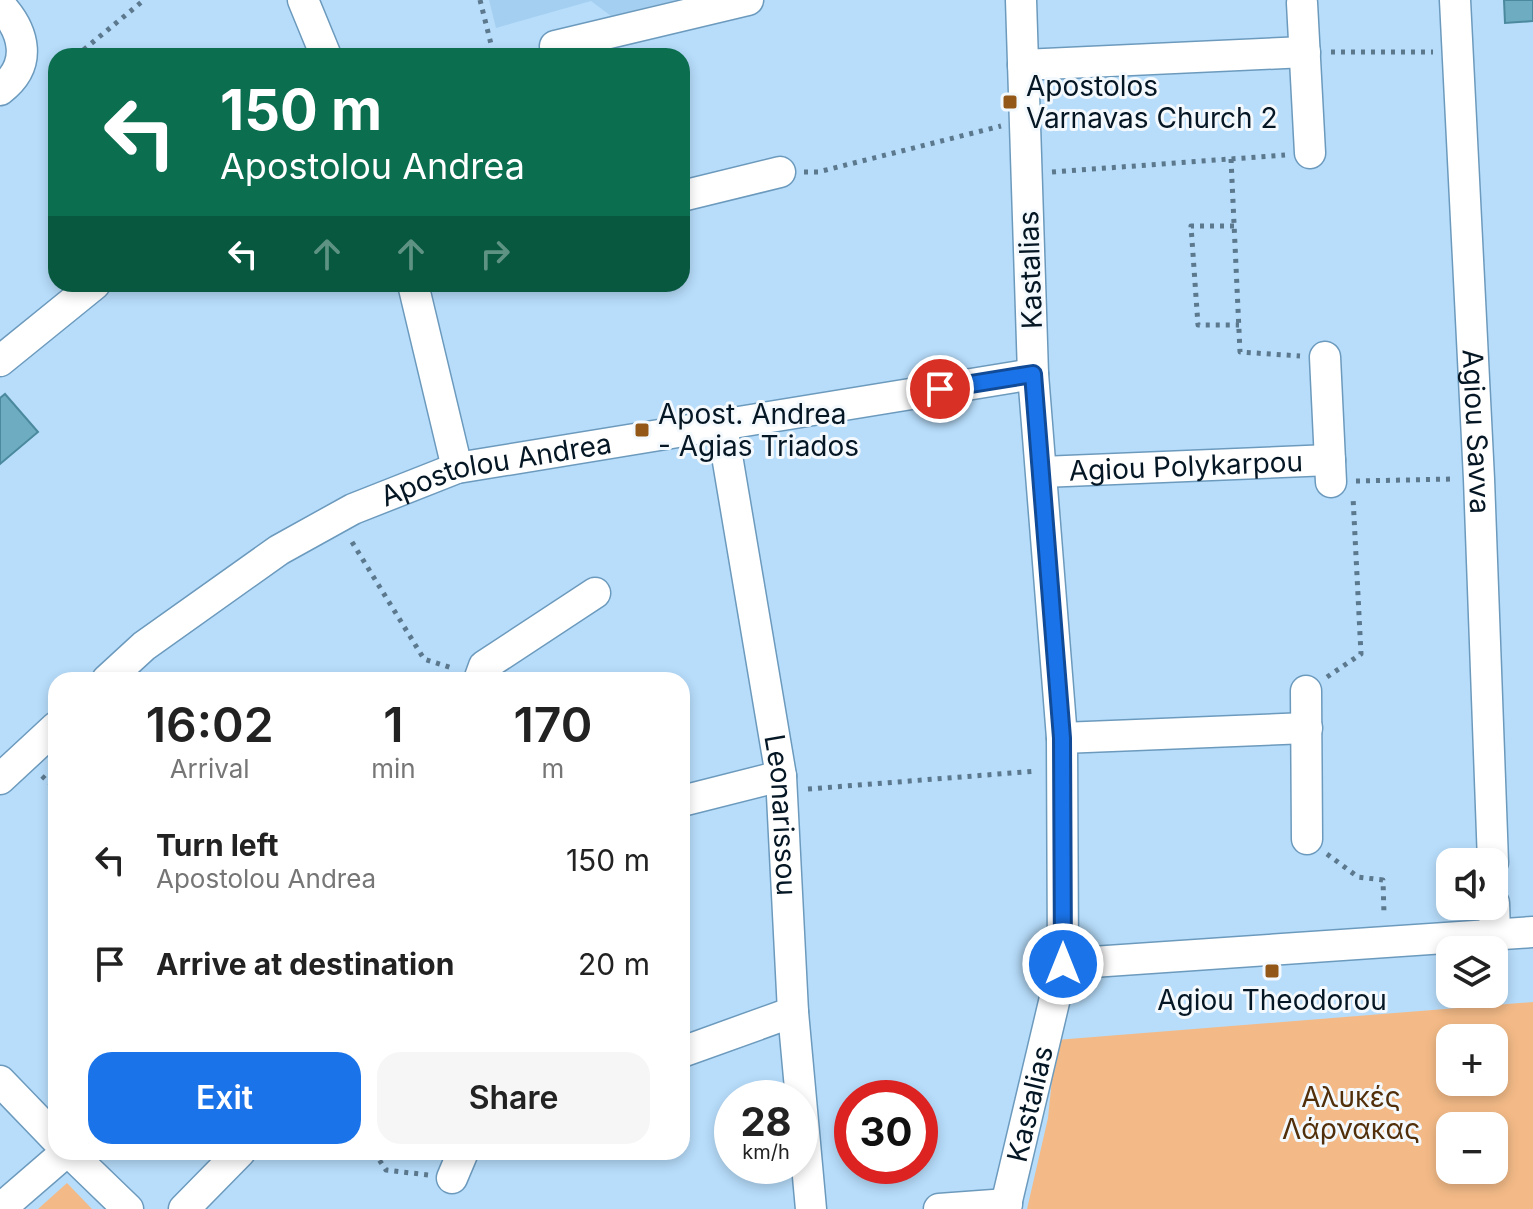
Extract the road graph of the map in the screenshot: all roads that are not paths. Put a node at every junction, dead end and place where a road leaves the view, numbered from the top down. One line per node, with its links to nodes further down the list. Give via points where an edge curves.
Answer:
1 (303, 0): 8 (street)
2 (748, 0): 7 (street)
3 (1021, 0): 10 (street, Kastalias)
4 (1455, 0): 34 (street, Agiou Savva)
5 (1302, 3): 9 (street)
6 (0, 5): 11 (street, via 23,40 23,60 13,80)
7 (555, 46)
8 (323, 48)
9 (1305, 52): 10 (street); 12 (street)
10 (1023, 65): 19 (street, Kastalias)
11 (0, 90)
12 (1310, 153)
13 (780, 172): 14 (street)
14 (690, 194)
15 (85, 292): 18 (street)
16 (415, 292): 21 (street)
17 (1325, 357): 22 (street, Agiou Polykarpou, via 1331,471)
18 (0, 361)
19 (1033, 374): 20 (street, Apostolou Andrea); 22 (street, Kastalias)
20 (722, 426): 21 (street, Apostolou Andrea); 31 (street, Leonarissou)
21 (457, 468): 24 (street, Apostolou Andrea, via 337,518 279,550 217,591)
22 (1042, 472): 29 (street, Kastalias)
23 (595, 593): 25 (street)
24 (116, 672)
25 (482, 672)
26 (1306, 691): 27 (street)
27 (1307, 728): 29 (street); 33 (street)
28 (48, 734): 30 (street)
29 (1062, 738): 38 (street, Kastalias)
30 (0, 779)
31 (782, 783): 32 (street); 39 (street, Leonarissou)
32 (690, 800)
33 (1307, 839)
34 (1492, 848)
35 (1495, 920): 37 (street)
36 (1533, 932): 37 (street)
37 (1495, 935): 38 (street)
38 (1063, 964): 46 (street, Kastalias)
39 (793, 1012): 40 (street); 50 (street, Leonarissou)
40 (690, 1049)
41 (0, 1081): 42 (street)
42 (48, 1131)
43 (58, 1160): 47 (street)
44 (76, 1160): 48 (street)
45 (232, 1160): 49 (street)
46 (1006, 1206): 51 (street)
47 (0, 1209)
48 (128, 1209)
49 (184, 1209)
50 (811, 1209)
51 (939, 1209)

